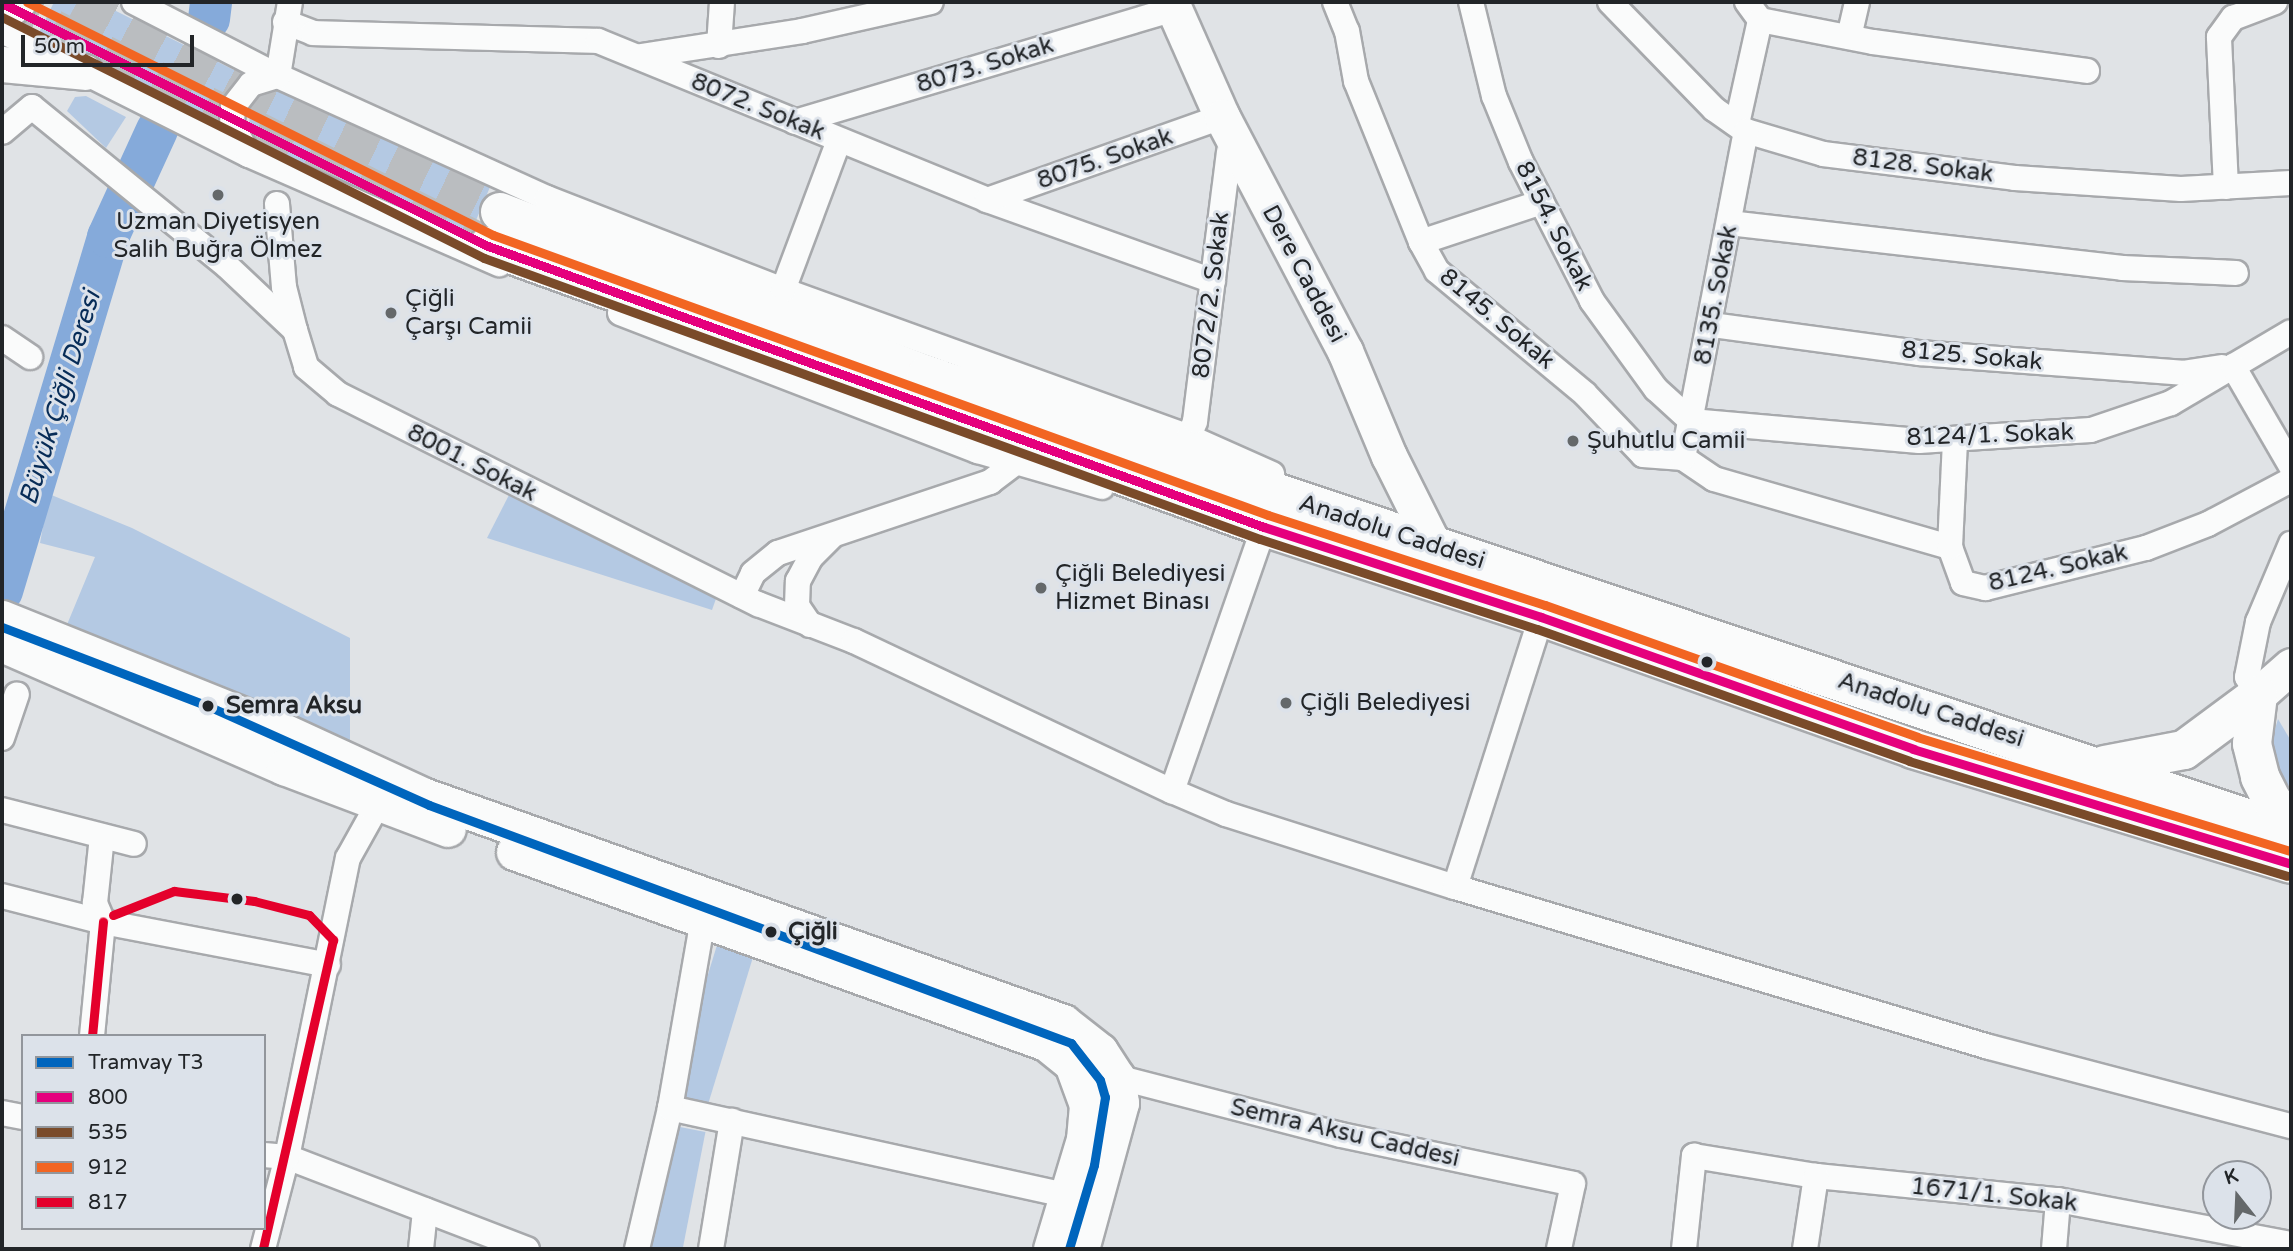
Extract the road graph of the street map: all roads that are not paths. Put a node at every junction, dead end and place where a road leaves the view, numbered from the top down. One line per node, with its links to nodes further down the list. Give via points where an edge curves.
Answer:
1 (18, 2): 13 (street)
2 (134, 2): 21 (street)
3 (722, 2): 16 (street)
4 (931, 2): 16 (street)
5 (1335, 2): 35 (street, 8145. Sokak, via 1347,31 1356,81)
6 (1471, 2): 32 (street, 8154. Sokak, via 1494,96)
7 (1610, 2): 24 (street, 8128. Sokak, via 1714,109)
8 (1857, 2): 15 (street)
9 (2275, 2): 30 (street, via 2233,18 2220,37)
10 (1173, 5): 22 (street, Dere Caddesi); 23 (street, 8073. Sokak)
11 (1753, 11): 15 (street); 24 (street, 8135. Sokak)
12 (288, 12): 17 (street, 8072. Sokak, via 313,33 598,41); 21 (street)
13 (2, 14)
14 (2, 31): 20 (street)
15 (1849, 37): 19 (street)
16 (719, 46): 17 (street)
17 (637, 57): 23 (street, 8072. Sokak)
18 (2, 65): 20 (street)
19 (2087, 71)
20 (85, 72): 28 (street)
21 (278, 76): 28 (street, via 251,84 233,107 232,125); 38 (street, via 547,198)
22 (1222, 117): 31 (street, 8075. Sokak); 57 (street, Dere Caddesi, via 1345,351 1389,456)
23 (795, 122): 26 (street, 8072. Sokak)
24 (1742, 127): 30 (street, 8128. Sokak, via 1823,154 2015,178 2182,189); 34 (street, 8135. Sokak)
25 (2, 132): 40 (street, via 32,107 227,266)
26 (839, 140): 31 (street, 8072. Sokak); 38 (street)
27 (1229, 152): 37 (street, 8072/2. Sokak)
28 (249, 155): 49 (street, via 550,286)
29 (2291, 183): 30 (street, 8128. Sokak)
30 (2226, 187)
31 (987, 200): 37 (street, 8072. Sokak)
32 (1542, 202): 35 (street); 45 (street, 8154. Sokak, via 1592,301 1656,389)
33 (277, 204): 40 (street, 8001. Sokak, via 284,287)
34 (1729, 223): 36 (street, via 2122,268); 39 (street, 8135. Sokak)
35 (1421, 242): 48 (street, 8145. Sokak, via 1437,271 1585,394 1643,455)
36 (2236, 273)
37 (1213, 281): 46 (street, 8072/2. Sokak)
38 (783, 290): 46 (street)
39 (1712, 326): 44 (street, 8125. Sokak, via 1960,356 2182,373); 45 (street, 8135. Sokak)
40 (295, 330): 58 (street, 8001. Sokak, via 306,367 338,394)
41 (2291, 332): 44 (street, 8124/1. Sokak)
42 (2, 338): 43 (street)
43 (30, 357)
44 (2233, 366): 47 (street, 8124/1. Sokak, via 2171,403 2091,430); 50 (street)
45 (1691, 421): 47 (street, 8124/1. Sokak); 48 (street, 8135. Sokak)
46 (1189, 437): 57 (street)
47 (1955, 440): 56 (street)
48 (1683, 458): 56 (street, via 1714,479)
49 (1017, 462): 52 (street, via 1129,495); 54 (street, via 990,482)
50 (2291, 466)
51 (2291, 480): 56 (street, 8124. Sokak, via 2208,524 2146,548 1985,588 1963,583)
52 (1185, 499): 53 (highway, Anadolu Caddesi); 57 (highway, Anadolu Caddesi, via 494,229)
53 (1264, 527): 59 (highway, Anadolu Caddesi); 69 (street)
54 (834, 534): 58 (street, via 778,553 752,573); 61 (street, via 810,558 798,581 797,606)
55 (2291, 544): 65 (street, via 2258,622 2247,677)
56 (1950, 547)
57 (1435, 548): 68 (highway, Anadolu Caddesi)
58 (742, 596): 61 (street, 8001. Sokak)
59 (1541, 617): 71 (highway, Anadolu Caddesi, via 1913,749); 78 (street)
60 (2, 618): 62 (street)
61 (810, 625): 69 (street, 8001. Sokak, via 996,706)
62 (20, 642): 70 (street); 84 (street, via 281,730 422,795 1063,1022 1100,1051)
63 (2291, 666): 65 (street)
64 (17, 694): 66 (street)
65 (2258, 695): 67 (highway); 73 (highway, via 2252,744 2260,777 2272,801)
66 (2, 738)
67 (2184, 750): 68 (highway); 71 (highway)
68 (2099, 765): 71 (highway, Anadolu Caddesi)
69 (1172, 791): 78 (street, 8001. Sokak, via 1226,814)
70 (378, 804): 80 (street); 82 (street, via 348,858)
71 (2160, 804): 74 (highway, Anadolu Caddesi); 77 (highway, Anadolu Caddesi)
72 (2, 810): 75 (street)
73 (2291, 821)
74 (2291, 833)
75 (102, 836): 76 (street); 81 (street, via 95,903)
76 (134, 844)
77 (2291, 864)
78 (1455, 887): 90 (street, 8001. Sokak, via 1989,1047)
79 (2, 896): 81 (street)
80 (703, 919): 85 (street, via 1046,1044 1072,1064); 86 (street)
81 (103, 922): 82 (street); 83 (street)
82 (328, 965): 91 (street)
83 (92, 1034)
84 (1117, 1077): 85 (street, Semra Aksu Caddesi); 93 (street, via 1121,1103); 106 (street, Semra Aksu Caddesi, via 1341,1135 1573,1184)
85 (1082, 1085): 93 (street, via 1087,1105)
86 (670, 1108): 89 (street); 102 (street)
87 (2, 1113): 88 (street)
88 (21, 1116)
89 (732, 1121): 93 (street); 103 (street)
90 (2291, 1126)
91 (276, 1156): 95 (street); 96 (street)
92 (1816, 1176): 94 (street, 1671/1. Sokak); 107 (street, 1671/1. Sokak, via 1694,1156); 108 (street)
93 (1081, 1198): 104 (street); 105 (street)
94 (2059, 1200): 98 (street, 1671/1. Sokak); 109 (street)
95 (425, 1210): 100 (street); 101 (street)
96 (266, 1228)
97 (266, 1230): 99 (street)
98 (2291, 1244)
99 (263, 1249)
100 (421, 1249)
101 (527, 1249)
102 (637, 1249)
103 (711, 1249)
104 (1051, 1249)
105 (1081, 1249)
106 (1559, 1249)
107 (1684, 1249)
108 (1805, 1249)
109 (2054, 1249)

